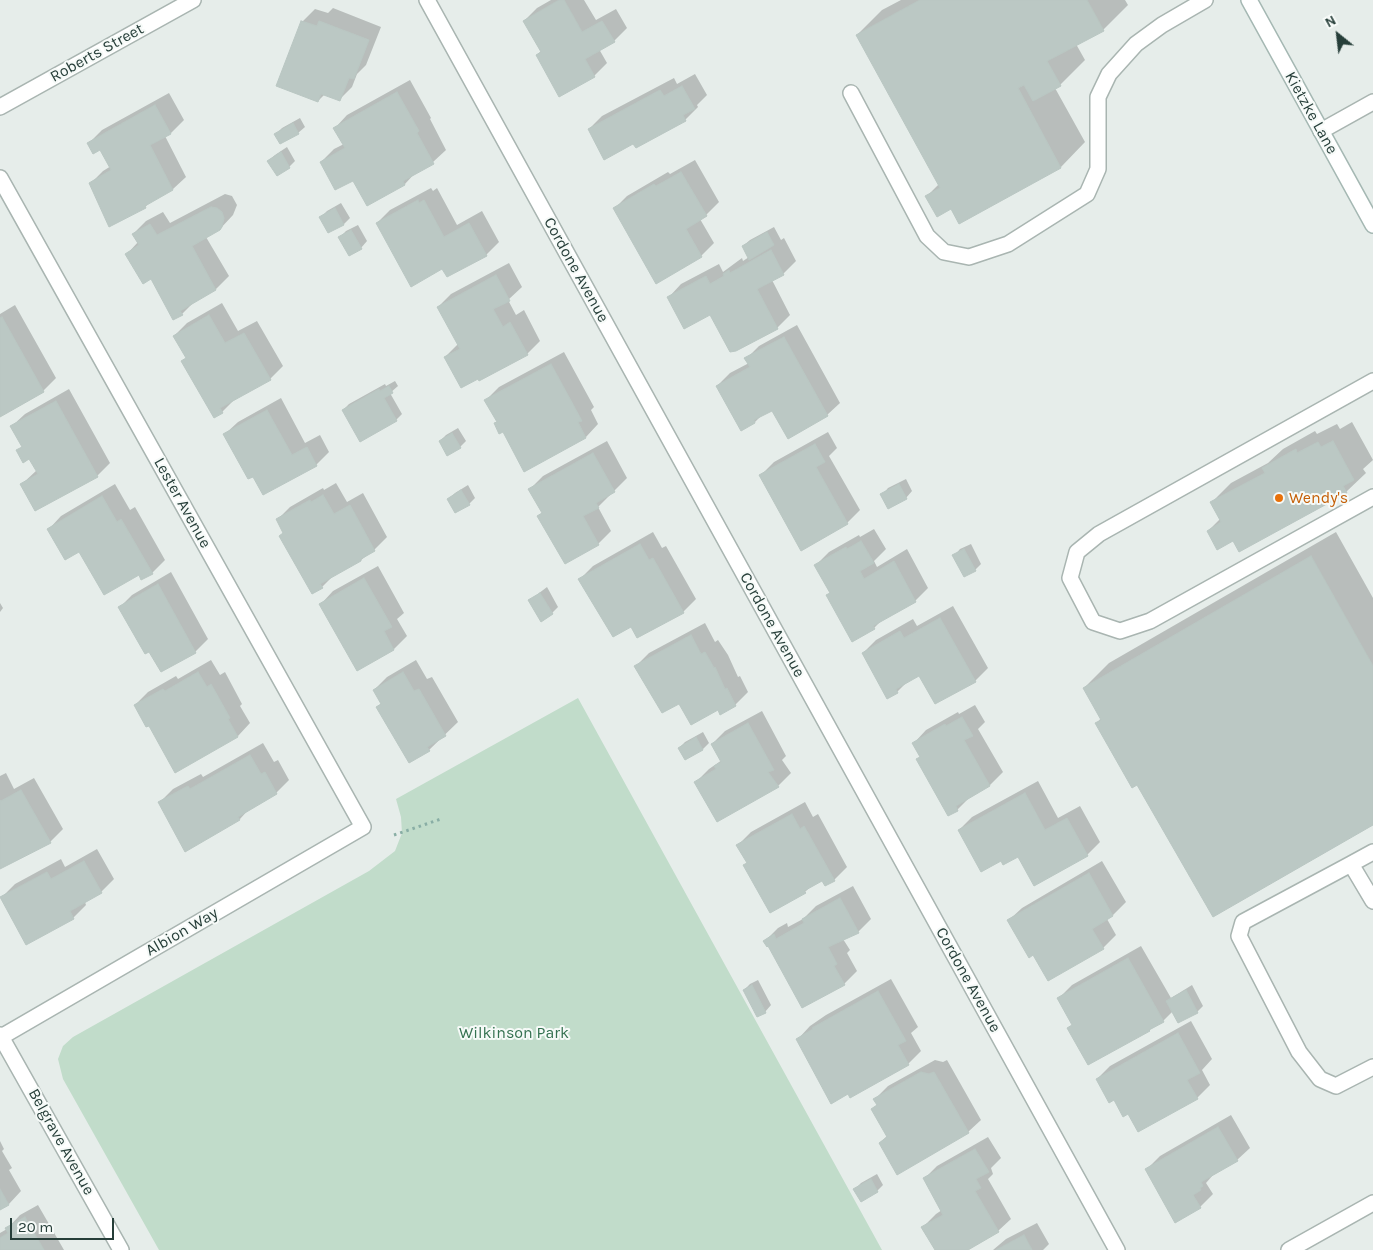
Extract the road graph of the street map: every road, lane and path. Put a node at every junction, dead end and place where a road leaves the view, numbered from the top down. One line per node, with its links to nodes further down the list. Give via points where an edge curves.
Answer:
1 (193, 0): 7 (street, Roberts Street)
2 (427, 0): 23 (street, Cordone Avenue)
3 (1205, 0): 5 (street, via 1136,44 1109,74 1098,97 1098,169 1087,194 1008,244 969,256 944,252 927,236)
4 (1249, 0): 8 (street, Kietzke Lane)
5 (851, 93)
6 (1373, 102): 8 (street)
7 (0, 107)
8 (1321, 131): 10 (street, Kietzke Lane)
9 (0, 178): 14 (street, Lester Avenue)
10 (1373, 225)
11 (1373, 381): 12 (street, via 1099,534 1077,552 1070,578 1093,622 1120,631 1150,621)
12 (1373, 497)
13 (441, 819): 15 (path)
14 (363, 827): 19 (street, Albion Way)
15 (394, 835)
16 (1373, 852): 17 (street)
17 (1351, 864): 18 (street); 20 (street, via 1243,922 1239,936 1299,1052 1320,1078 1336,1086)
18 (1373, 901)
19 (0, 1036): 22 (street, Belgrave Avenue)
20 (1373, 1067)
21 (1373, 1203): 24 (street)
22 (121, 1250)
23 (1117, 1250)
24 (1289, 1250)

